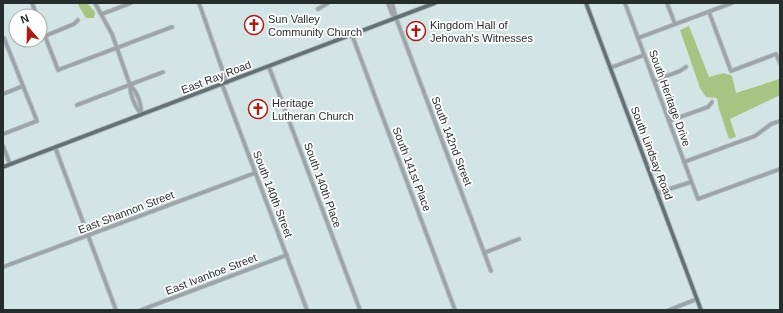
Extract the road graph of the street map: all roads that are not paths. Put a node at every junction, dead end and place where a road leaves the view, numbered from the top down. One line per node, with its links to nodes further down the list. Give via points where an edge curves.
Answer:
1 (95, 3): 14 (street)
2 (131, 3): 14 (street)
3 (199, 3): 32 (street)
4 (328, 3): 12 (street)
5 (388, 3): 15 (street)
6 (392, 3): 15 (street)
7 (435, 3): 15 (main road, East Ray Road)
8 (586, 3): 29 (main road, South Lindsay Road)
9 (625, 3): 22 (street, South Heritage Drive)
10 (667, 3): 17 (street)
11 (732, 3): 13 (street)
12 (318, 9)
13 (709, 12): 17 (street); 26 (street, via 731,71 776,54)
14 (102, 14): 24 (street)
15 (396, 18): 20 (main road, East Ray Road); 54 (street, South 142nd Street)
16 (78, 20): 19 (street)
17 (675, 24): 22 (street)
18 (172, 27): 24 (street)
19 (48, 35)
20 (352, 35): 27 (main road, East Ray Road); 63 (street, South 141st Place)
21 (4, 38): 35 (street)
22 (638, 38): 25 (street, South Heritage Drive)
23 (48, 44): 24 (street, via 58,70)
24 (117, 48): 34 (street)
25 (644, 55): 29 (street); 31 (street, South Heritage Drive)
26 (780, 64)
27 (268, 67): 32 (main road, East Ray Road); 62 (street, South 140th Place)
28 (686, 67): 31 (street)
29 (610, 68): 51 (main road, South Lindsay Road)
30 (163, 72): 34 (street)
31 (654, 81): 41 (street, South Heritage Drive)
32 (227, 83): 33 (main road, East Ray Road)
33 (222, 84): 39 (main road, East Ray Road); 49 (street, South 140th Street)
34 (130, 85): 38 (street); 39 (street)
35 (23, 86): 36 (street); 42 (street, via 37,121)
36 (3, 94)
37 (712, 102): 41 (street, via 708,107)
38 (77, 105)
39 (141, 114): 44 (main road, East Ray Road)
40 (780, 120): 45 (street, via 755,136)
41 (669, 121): 45 (street, South Heritage Drive)
42 (3, 134)
43 (3, 146): 46 (street)
44 (55, 147): 46 (main road, East Ray Road); 52 (street)
45 (684, 162): 50 (street, South Heritage Drive)
46 (10, 164): 47 (main road, East Ray Road)
47 (3, 167)
48 (780, 169): 50 (street, South Heritage Drive, via 698,199)
49 (255, 173): 52 (street, East Shannon Street); 55 (street, South 140th Street)
50 (691, 182): 51 (street)
51 (657, 193): 58 (main road, South Lindsay Road)
52 (88, 235): 56 (street, East Shannon Street); 59 (street)
53 (519, 239): 54 (street)
54 (484, 253): 57 (street, South 142nd Street)
55 (286, 255): 60 (street, East Ivanhoe Street); 61 (street, South 140th Street)
56 (3, 268)
57 (491, 271)
58 (697, 299): 64 (street); 65 (main road, South Lindsay Road)
59 (116, 310)
60 (141, 310)
61 (307, 310)
62 (360, 310)
63 (455, 310)
64 (669, 310)
65 (701, 310)

